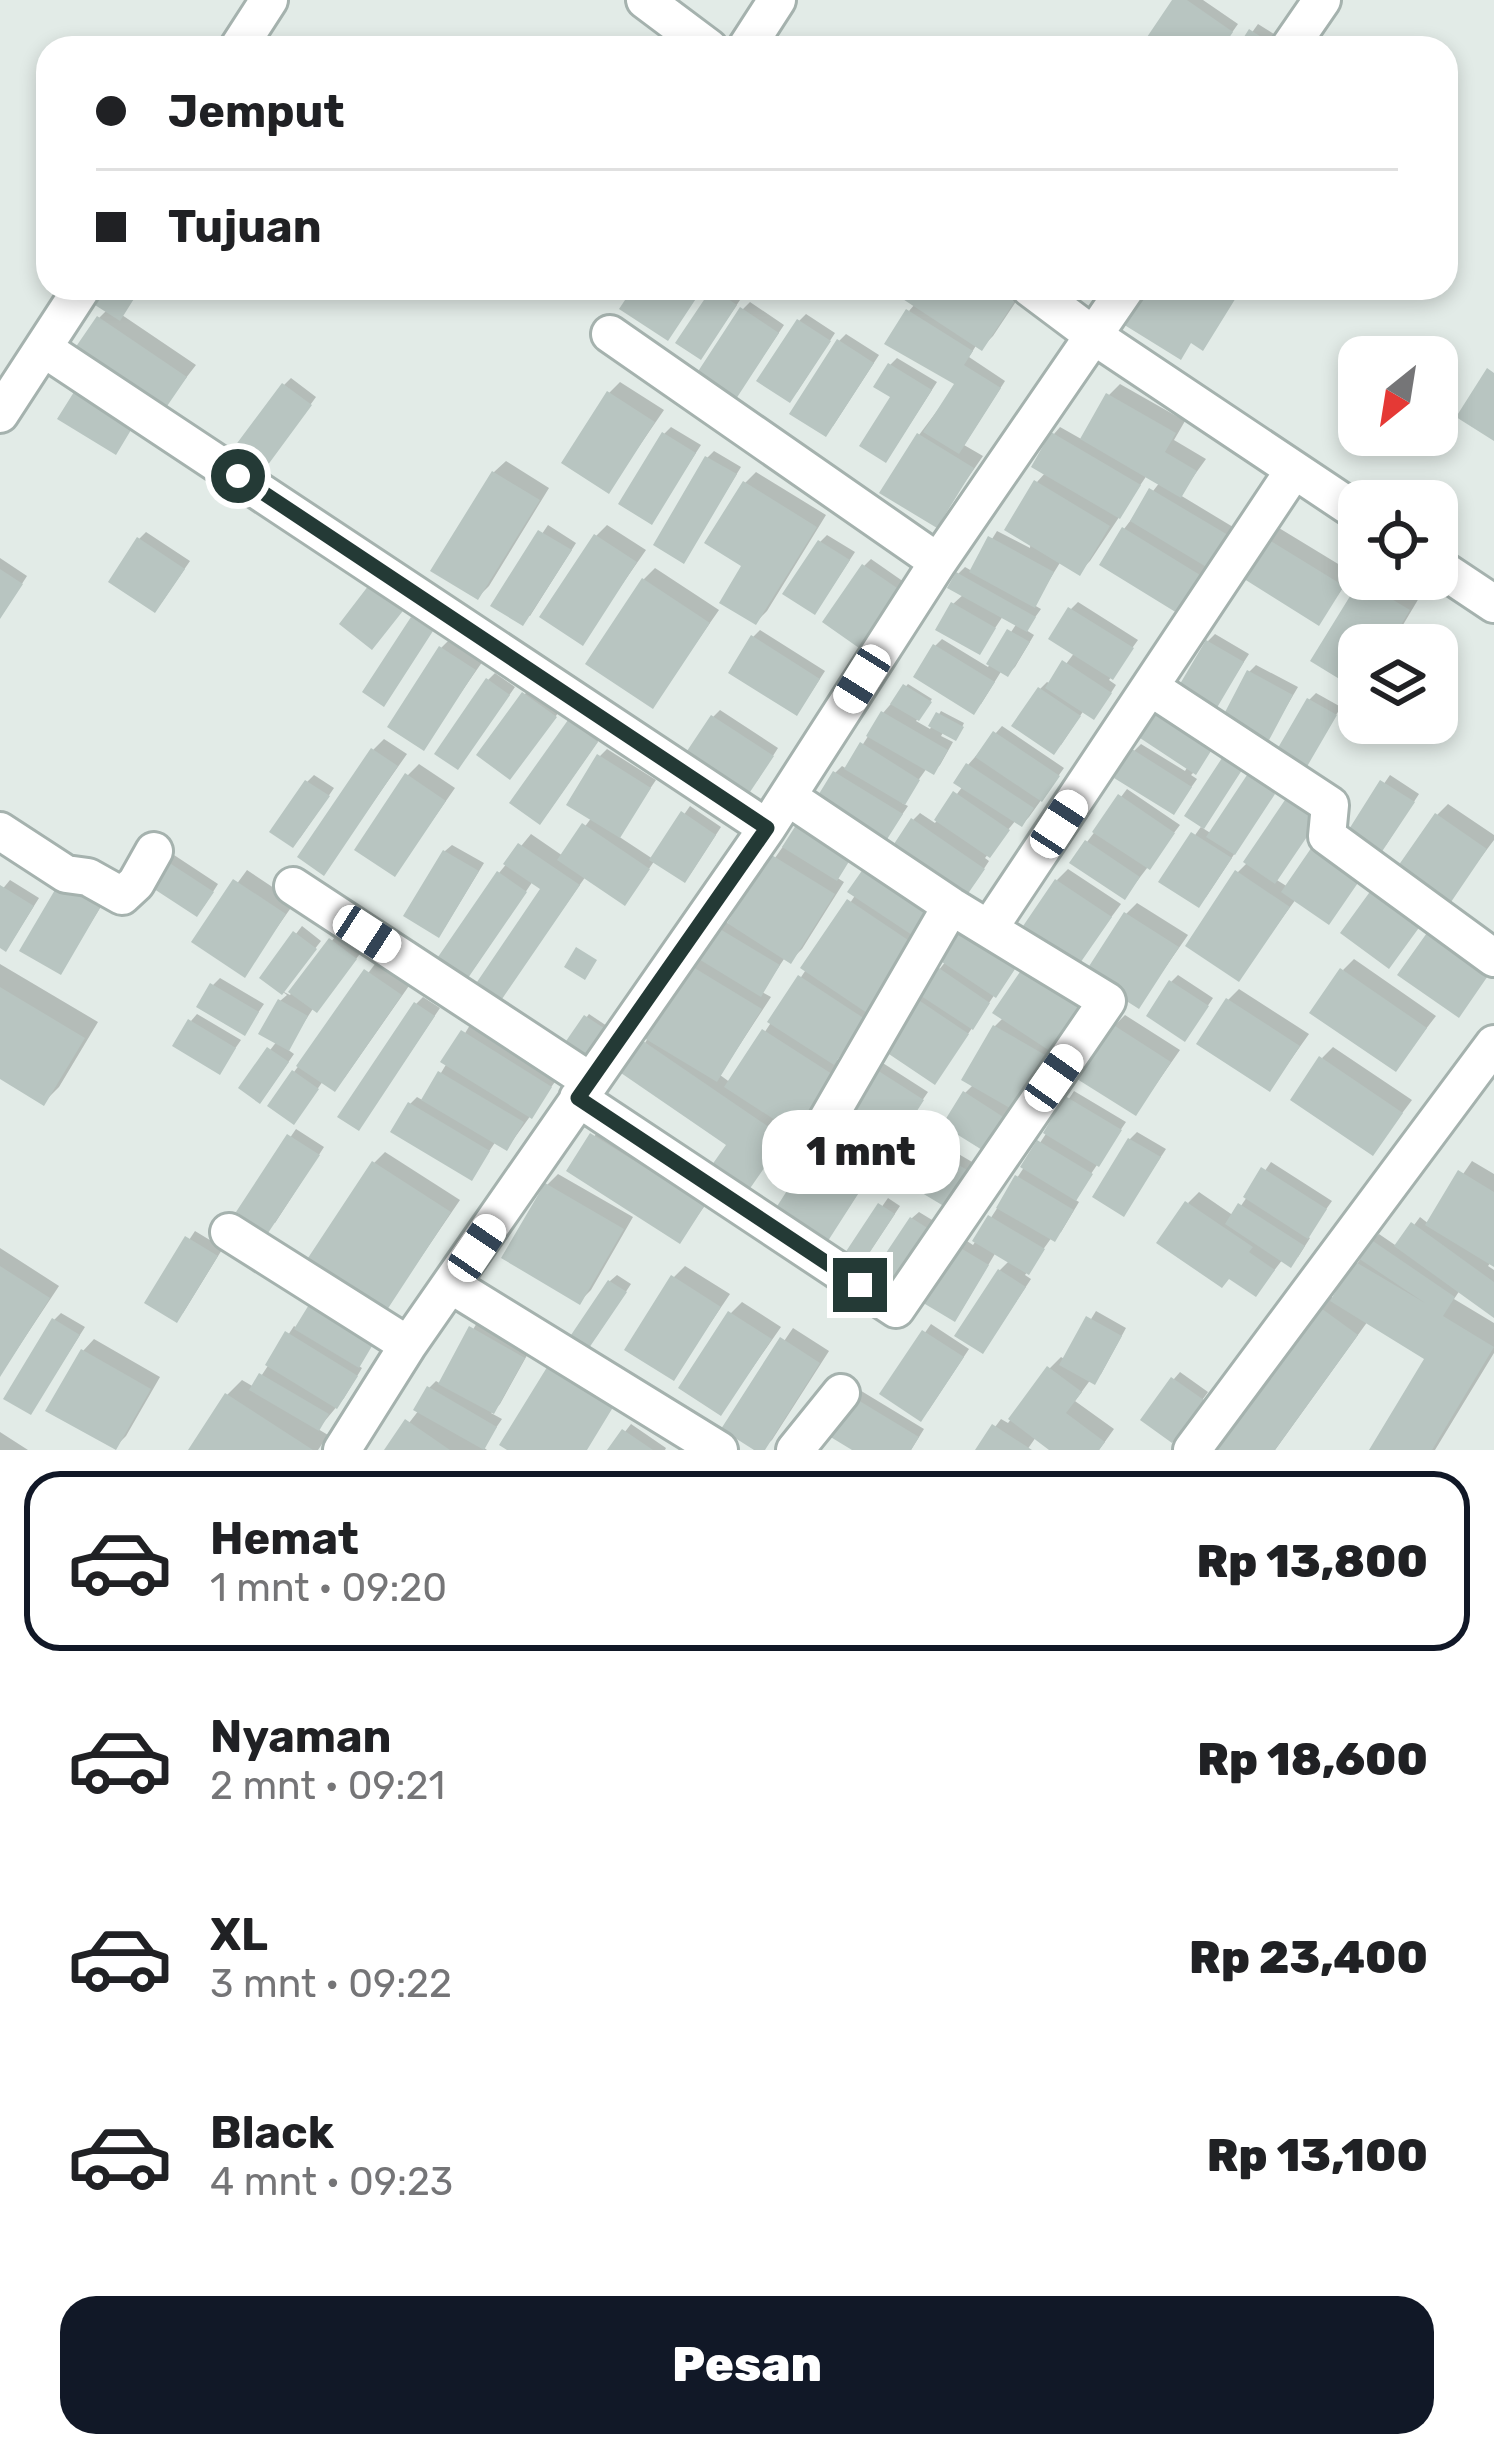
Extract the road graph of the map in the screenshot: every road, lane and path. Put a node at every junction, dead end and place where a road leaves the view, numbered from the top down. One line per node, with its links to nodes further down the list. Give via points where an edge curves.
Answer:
1 (269, 0): 5 (street)
2 (645, 0): 6 (street)
3 (777, 0): 7 (street)
4 (1322, 0): 8 (street)
5 (246, 36)
6 (693, 36)
7 (754, 36)
8 (1297, 36)
9 (74, 300): 14 (street)
10 (1046, 300): 13 (street)
11 (1118, 300): 13 (street)
12 (610, 334): 18 (street)
13 (1094, 335): 16 (street); 18 (street)
14 (43, 348): 15 (street); 23 (street)
15 (0, 414)
16 (1294, 470): 17 (street); 21 (street)
17 (1338, 499)
18 (938, 562): 22 (street)
19 (1458, 580): 20 (street)
20 (1494, 604)
21 (1150, 686): 28 (street); 29 (street, via 1330,805 1327,836)
22 (788, 797): 23 (street); 27 (street)
23 (767, 828): 31 (street)
24 (0, 831): 25 (street, via 66,874 122,896)
25 (154, 851)
26 (293, 886): 31 (street)
27 (951, 906): 28 (street); 32 (street)
28 (990, 927): 31 (street, via 1107,1001 896,1309)
29 (1494, 958)
30 (1494, 1044): 40 (street)
31 (584, 1089): 34 (street)
32 (819, 1135)
33 (230, 1232): 35 (street)
34 (451, 1285): 35 (street); 38 (street)
35 (408, 1346): 37 (street)
36 (841, 1393): 39 (street)
37 (341, 1450)
38 (718, 1450)
39 (795, 1450)
40 (1192, 1450)

